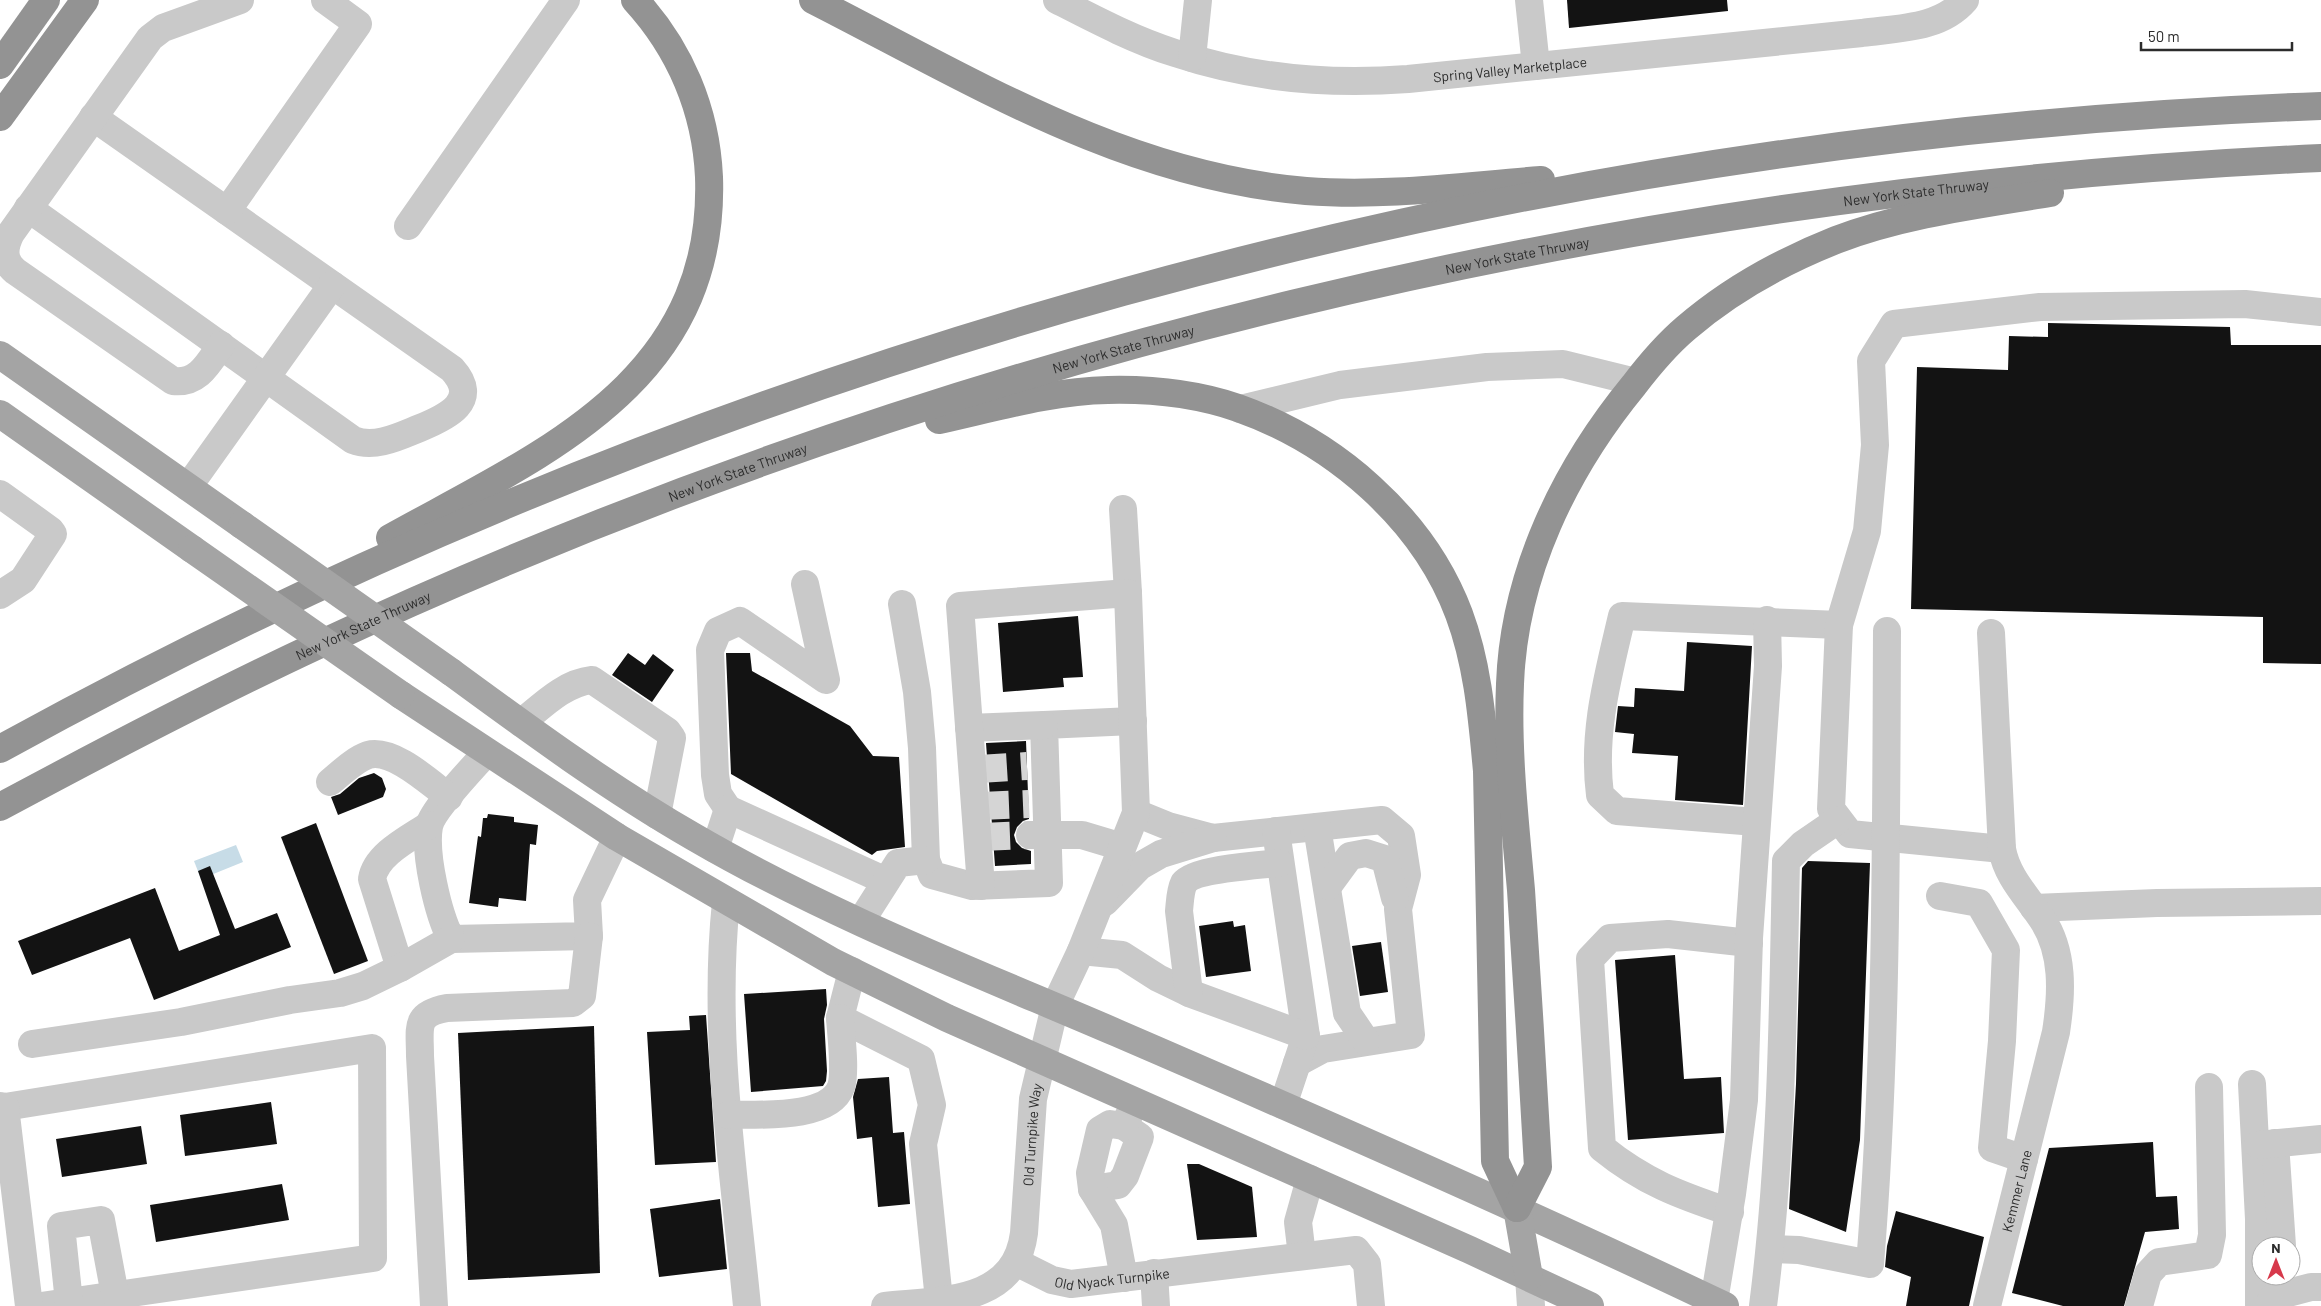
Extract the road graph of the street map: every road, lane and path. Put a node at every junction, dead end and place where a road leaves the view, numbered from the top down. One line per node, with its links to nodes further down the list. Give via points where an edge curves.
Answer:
1 (46, 0): 13 (highway)
2 (85, 0): 16 (highway)
3 (240, 0): 17 (street, via 172,24 156,33 143,46)
4 (325, 0): 22 (street, via 358,24)
5 (566, 0): 23 (street)
6 (635, 0): 44 (highway, via 664,35 686,76 699,111 708,167 707,226 699,265 676,322 654,356 611,403 554,445)
7 (813, 0): 20 (highway, via 1086,136 1170,166 1237,181 1307,191 1384,192)
8 (1057, 0): 12 (street, Spring Valley Marketplace, via 1143,41)
9 (1198, 0): 12 (street)
10 (1529, 0): 14 (street)
11 (1965, 0): 14 (street, Spring Valley Marketplace, via 1940,19 1917,25)
12 (1192, 58): 14 (street, Spring Valley Marketplace, via 1275,75 1340,81 1394,80)
13 (0, 65)
14 (1536, 66)
15 (2321, 106): 20 (highway, via 2226,110 2004,128)
16 (0, 117)
17 (93, 117): 21 (street); 22 (street)
18 (2321, 158): 19 (highway, New York State Thruway)
19 (2229, 162): 29 (highway, via 1937,212 1840,239 1783,264 1715,305 1655,357); 32 (highway, New York State Thruway, via 2082,173 1862,197 1642,230 1498,258 1292,304 1140,343 929,406)
20 (1710, 166): 44 (highway, via 1489,205 1316,244 1128,292 903,359 728,419 564,481 350,573)
21 (28, 208): 26 (street); 26 (street, via 7,241 6,259 15,271 173,381 187,380 200,373)
22 (227, 211): 24 (street)
23 (408, 226)
24 (332, 285): 28 (street); 28 (street, via 452,369 462,385 460,403 448,416 414,430 376,443 361,443)
25 (2321, 312): 41 (street, via 2244,304 2040,307 1894,324 1871,361 1875,445 1867,531)
26 (221, 345): 28 (street)
27 (0, 355): 33 (main road)
28 (266, 378): 33 (street)
29 (1636, 382): 30 (street, via 1563,364 1487,367 1340,386); 110 (highway, via 1591,441 1557,504 1530,574 1514,644 1510,682 1511,755 1538,1167)
30 (1240, 409): 32 (highway, via 1178,394 1084,391); 110 (highway, via 1324,451 1380,498 1425,550 1445,582 1459,614 1477,680 1487,771 1495,1161)
31 (0, 414): 50 (main road, bridge)
32 (789, 453): 51 (highway, New York State Thruway, via 582,531 391,612 195,704)
33 (188, 487): 46 (main road, bridge)
34 (0, 494): 38 (street, via 53,534 23,580)
35 (1123, 509): 37 (street)
36 (805, 584): 55 (street, via 826,680 740,621 718,631 710,650 715,775 718,794)
37 (1128, 593): 45 (street); 48 (street, via 960,606)
38 (0, 595)
39 (902, 604): 71 (street, via 917,692)
40 (1768, 620): 41 (street); 60 (street, via 1768,666); 60 (street, via 1622,616 1604,692 1597,741 1600,795 1617,811)
41 (1839, 625): 59 (street, via 1831,809)
42 (1887, 631): 66 (street)
43 (1991, 633): 70 (street, Kemmer Lane)
44 (160, 664): 49 (highway)
45 (1133, 721): 47 (street); 57 (street)
46 (520, 723): 58 (main road); 58 (street, via 568,686 592,680 667,731 672,738)
47 (1044, 725): 48 (street); 64 (street, via 1036,765)
48 (969, 728): 74 (street, via 975,769)
49 (0, 749)
50 (486, 753): 53 (street); 65 (main road)
51 (49, 781): 54 (highway, New York State Thruway); 56 (highway)
52 (330, 782): 53 (street, via 351,764 368,756 387,756 404,764)
53 (448, 797): 61 (street)
54 (0, 807)
55 (728, 809): 69 (street); 73 (street)
56 (0, 812)
57 (1136, 813): 67 (street); 68 (street, Old Turnpike Way)
58 (657, 815): 69 (main road)
59 (1838, 820): 66 (street, via 1850,834); 113 (street, via 1803,844 1786,861 1779,1132)
60 (1756, 822): 85 (street)
61 (430, 825): 84 (street, via 431,868 443,925); 87 (street, via 374,868 372,878)
62 (1317, 827): 63 (street); 75 (street); 80 (street, via 1382,820 1401,836 1408,875)
63 (1276, 831): 67 (street); 72 (street)
64 (1038, 834): 68 (street, via 1082,835); 74 (street, via 1049,883)
65 (617, 837): 78 (main road); 83 (street, via 588,900)
66 (1886, 837): 70 (street); 113 (street, via 1878,1168 1870,1264 1799,1250)
67 (1213, 838): 81 (street, via 1161,854 1140,866)
68 (1122, 847): 81 (street, Old Turnpike Way)
69 (715, 849): 82 (main road)
70 (2002, 849): 79 (street, Kemmer Lane, via 2008,869)
71 (926, 860): 73 (street, via 898,863); 74 (street, via 932,875)
72 (1280, 863): 89 (street, via 1198,874 1185,882 1179,910); 92 (street)
73 (886, 881): 82 (street)
74 (980, 886)
75 (1328, 886): 80 (street, via 1350,856 1366,853 1385,859); 93 (street, via 1347,1013)
76 (1940, 896): 106 (street, via 1979,903 2006,950 1992,1148)
77 (2321, 901): 79 (street)
78 (726, 902): 88 (main road); 102 (street, via 722,938 722,1054)
79 (2034, 908): 106 (street, Kemmer Lane, via 2055,941 2059,963 2059,1014)
80 (1398, 909): 93 (street, via 1410,1035)
81 (1097, 910): 86 (street, Old Turnpike Way)
82 (861, 921): 90 (main road)
83 (589, 936): 84 (street); 128 (street, via 582,996 574,1003 447,1008 423,1017 420,1056)
84 (450, 939): 87 (street)
85 (1749, 943): 111 (street, via 1744,1100); 111 (street, via 1668,934 1610,938 1590,959 1602,1148 1624,1166 1674,1193)
86 (1080, 951): 89 (street, via 1122,955); 90 (street, Old Turnpike Way)
87 (400, 968): 94 (street, via 340,993 181,1022)
88 (852, 971): 91 (street); 95 (main road)
89 (1189, 993): 92 (street)
90 (1055, 1006): 95 (street, Old Turnpike Way); 100 (main road)
91 (840, 1018): 102 (street, via 841,1086 832,1100 812,1110); 123 (street, via 921,1059 932,1105 922,1144)
92 (1306, 1036): 96 (street)
93 (1366, 1041): 96 (street, via 1324,1049)
94 (32, 1044)
95 (1041, 1060): 99 (main road); 115 (street, Old Turnpike Way, via 1034,1099 1024,1233)
96 (1297, 1063): 100 (street)
97 (2252, 1084): 105 (street)
98 (2209, 1087): 136 (street, via 2212,1235 2208,1255 2159,1262 2148,1274)
99 (1135, 1102): 103 (street); 108 (main road)
100 (1283, 1105): 110 (main road)
101 (3, 1107): 107 (street); 121 (street, via 372,1048 373,1258)
102 (728, 1115): 129 (street)
103 (1124, 1126): 109 (street, via 1110,1124 1100,1130 1090,1173); 109 (street, via 1140,1136 1125,1176 1118,1185)
104 (2321, 1139): 105 (street)
105 (2265, 1144): 112 (street); 137 (street)
106 (2024, 1159): 125 (street, Kemmer Lane)
107 (6, 1169): 126 (street)
108 (1310, 1179): 114 (street, via 1298,1222); 118 (main road)
109 (1092, 1189): 117 (street, via 1114,1225)
110 (1517, 1208): 118 (main road); 124 (main road)
111 (1730, 1212): 124 (street)
112 (2280, 1236)
113 (1770, 1249): 135 (street)
114 (1302, 1256): 116 (street, Old Nyack Turnpike); 132 (street, Old Nyack Turnpike, via 1356,1250 1367,1264)
115 (1016, 1262): 117 (street, Old Nyack Turnpike, via 1062,1283); 123 (street, via 996,1284 973,1293)
116 (1154, 1273): 117 (street, Old Nyack Turnpike); 131 (street)
117 (1124, 1278)
118 (1529, 1278): 133 (street); 134 (main road)
119 (2321, 1286): 120 (street)
120 (2279, 1292)
121 (115, 1295): 122 (street); 122 (street, via 102,1220 61,1226)
122 (69, 1302): 127 (street)
123 (922, 1303): 130 (street)
124 (1719, 1303)
125 (1993, 1304)
126 (29, 1306)
127 (41, 1306)
128 (434, 1306)
129 (747, 1306)
130 (885, 1306)
131 (1156, 1306)
132 (1371, 1306)
133 (1531, 1306)
134 (1590, 1306)
135 (1763, 1306)
136 (2139, 1306)
137 (2259, 1306)

